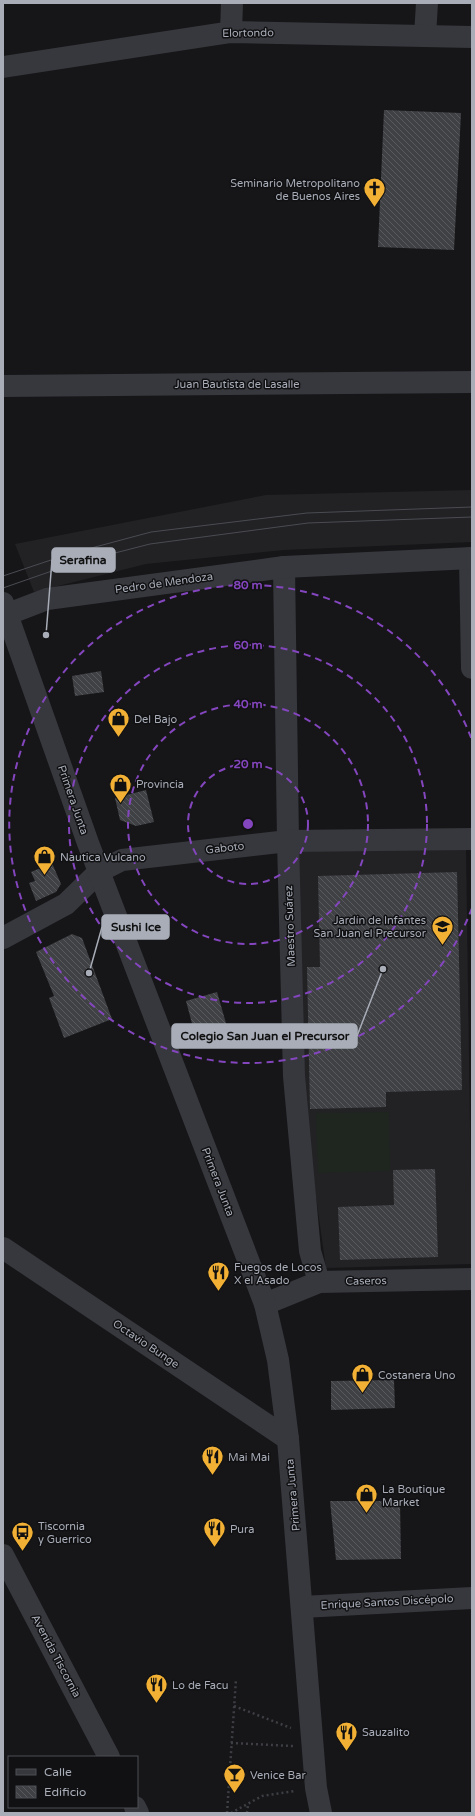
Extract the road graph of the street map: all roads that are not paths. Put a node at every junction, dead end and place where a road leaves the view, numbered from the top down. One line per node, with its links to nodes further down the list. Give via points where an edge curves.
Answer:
1 (232, 3): 3 (street)
2 (427, 3): 4 (street)
3 (230, 32): 4 (street, Elortondo); 6 (street, Elortondo)
4 (425, 36): 5 (street, Elortondo)
5 (472, 37)
6 (3, 67)
7 (472, 382): 8 (street, Juan Bautista de Lasalle)
8 (3, 386)
9 (471, 558): 10 (street, Pedro de Mendoza); 12 (street)
10 (284, 567): 11 (street, Pedro de Mendoza, via 47,599); 14 (street, Maestro Suárez)
11 (4, 611): 15 (street, Primera Junta)
12 (472, 668)
13 (472, 839): 14 (street, Gaboto)
14 (288, 841): 15 (street, Gaboto, via 122,860); 19 (street, Maestro Suárez, via 294,1076 310,1251)
15 (100, 871): 16 (street, Gaboto, via 66,904); 20 (street, Primera Junta)
16 (3, 938)
17 (3, 1248): 21 (street, Octavio Bunge)
18 (472, 1279): 19 (street, Caseros)
19 (319, 1282): 20 (street, Caseros)
20 (265, 1304): 21 (street, Primera Junta, via 278,1360)
21 (288, 1439): 24 (street, Primera Junta)
22 (3, 1555): 25 (street, Avenida Tiscornia)
23 (472, 1598): 24 (street, Enrique Santos Discépolo)
24 (302, 1607): 26 (street, Primera Junta)
25 (107, 1756)
26 (316, 1788): 27 (street, Primera Junta); 28 (street, Primera Junta)
27 (308, 1813)
28 (321, 1813)

